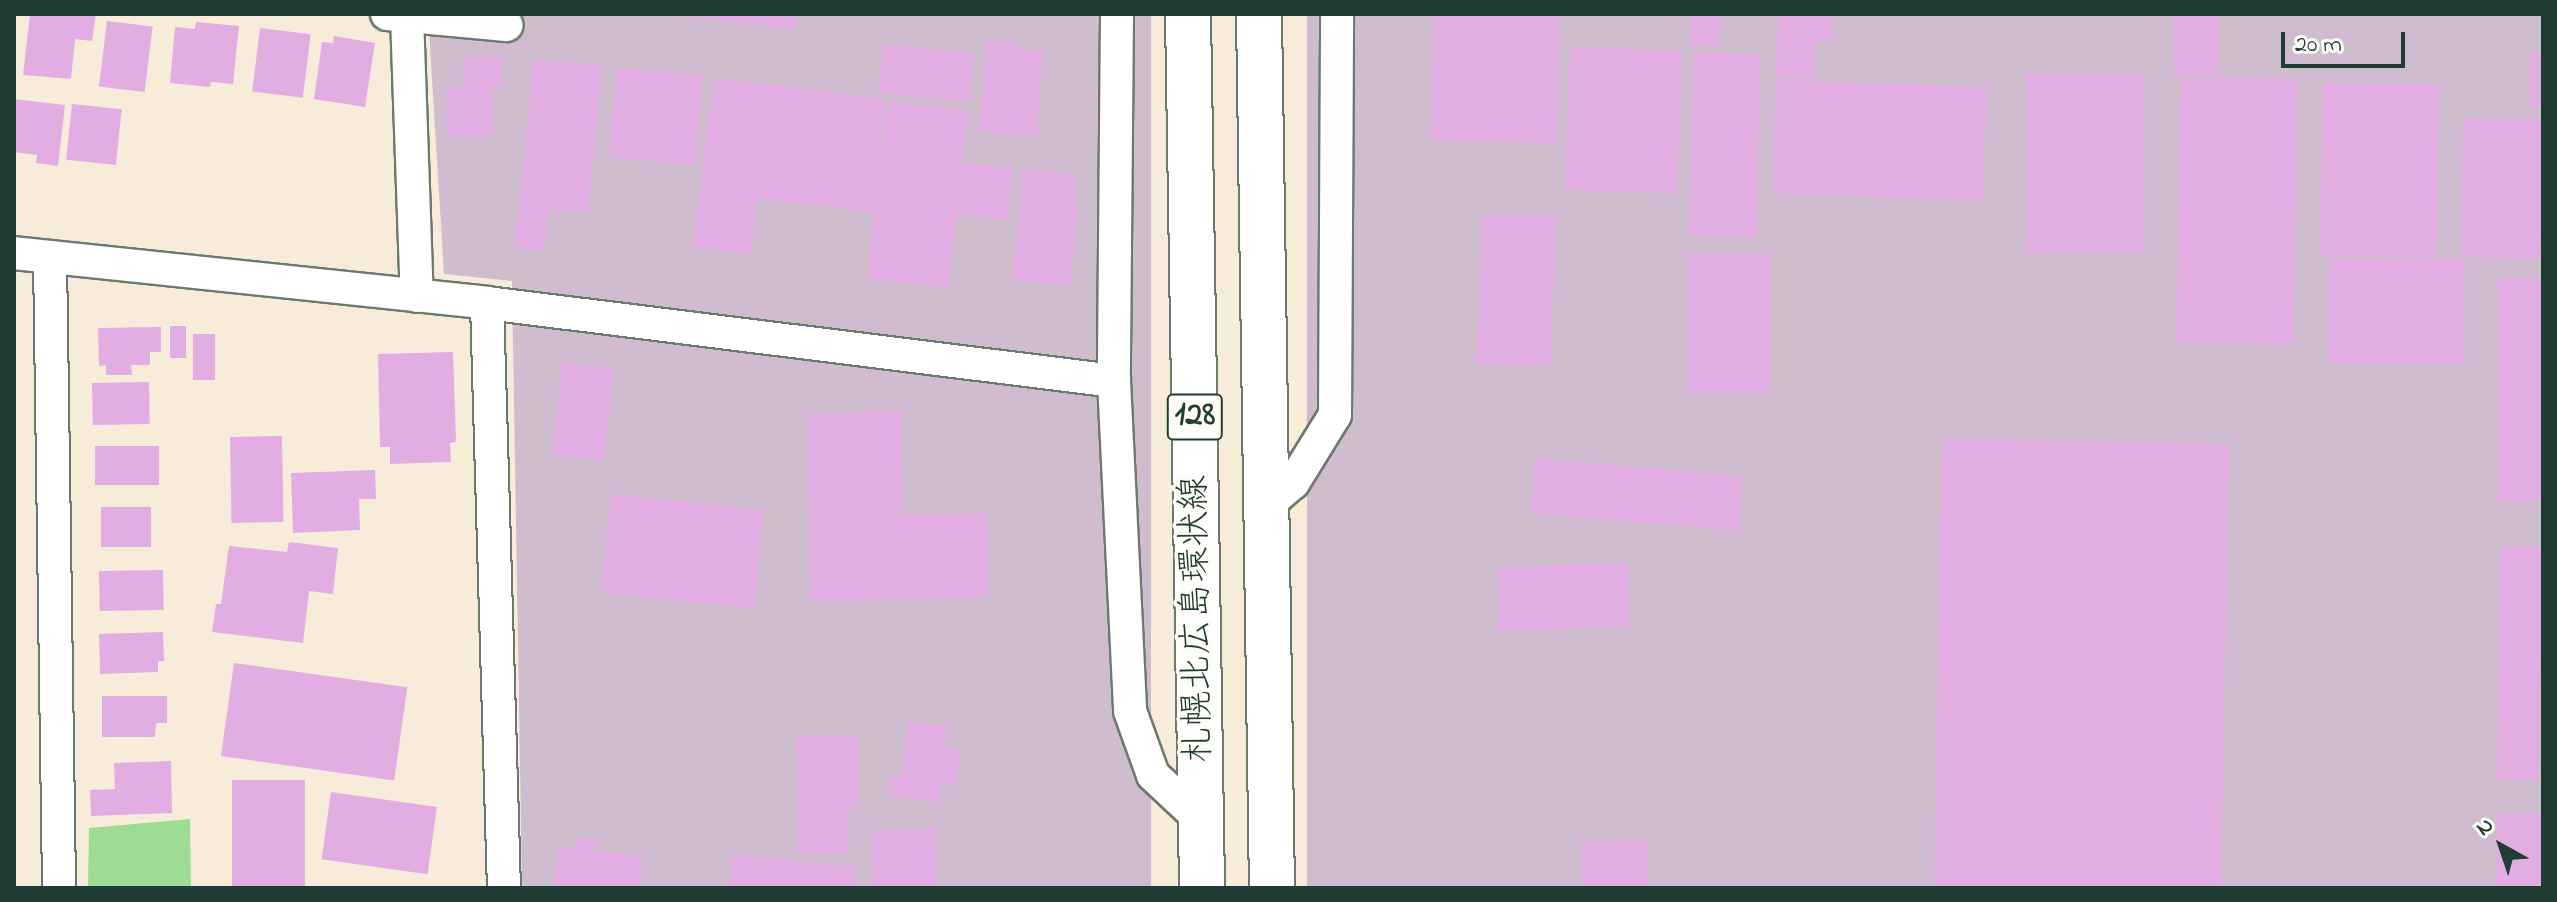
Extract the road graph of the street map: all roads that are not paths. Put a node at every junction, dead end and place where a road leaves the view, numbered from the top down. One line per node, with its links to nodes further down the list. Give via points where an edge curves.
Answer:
1 (1117, 14): 11 (street)
2 (1188, 14): 13 (main road, 札幌北広島環状線 / 128)
3 (1259, 14): 12 (main road, 札幌北広島環状線 / 128)
4 (1337, 14): 12 (street, via 1335,415 1293,483)
5 (397, 15): 6 (street); 9 (street)
6 (506, 25)
7 (14, 253): 8 (street)
8 (50, 257): 9 (street); 14 (street)
9 (417, 296): 10 (street)
10 (487, 303): 11 (street); 15 (street)
11 (1114, 381): 13 (street, via 1130,711 1153,775)
12 (1265, 507): 17 (main road, 札幌北広島環状線 / 128)
13 (1201, 820): 16 (main road, 札幌北広島環状線 / 128)
14 (59, 888)
15 (504, 888)
16 (1202, 888)
17 (1272, 888)

